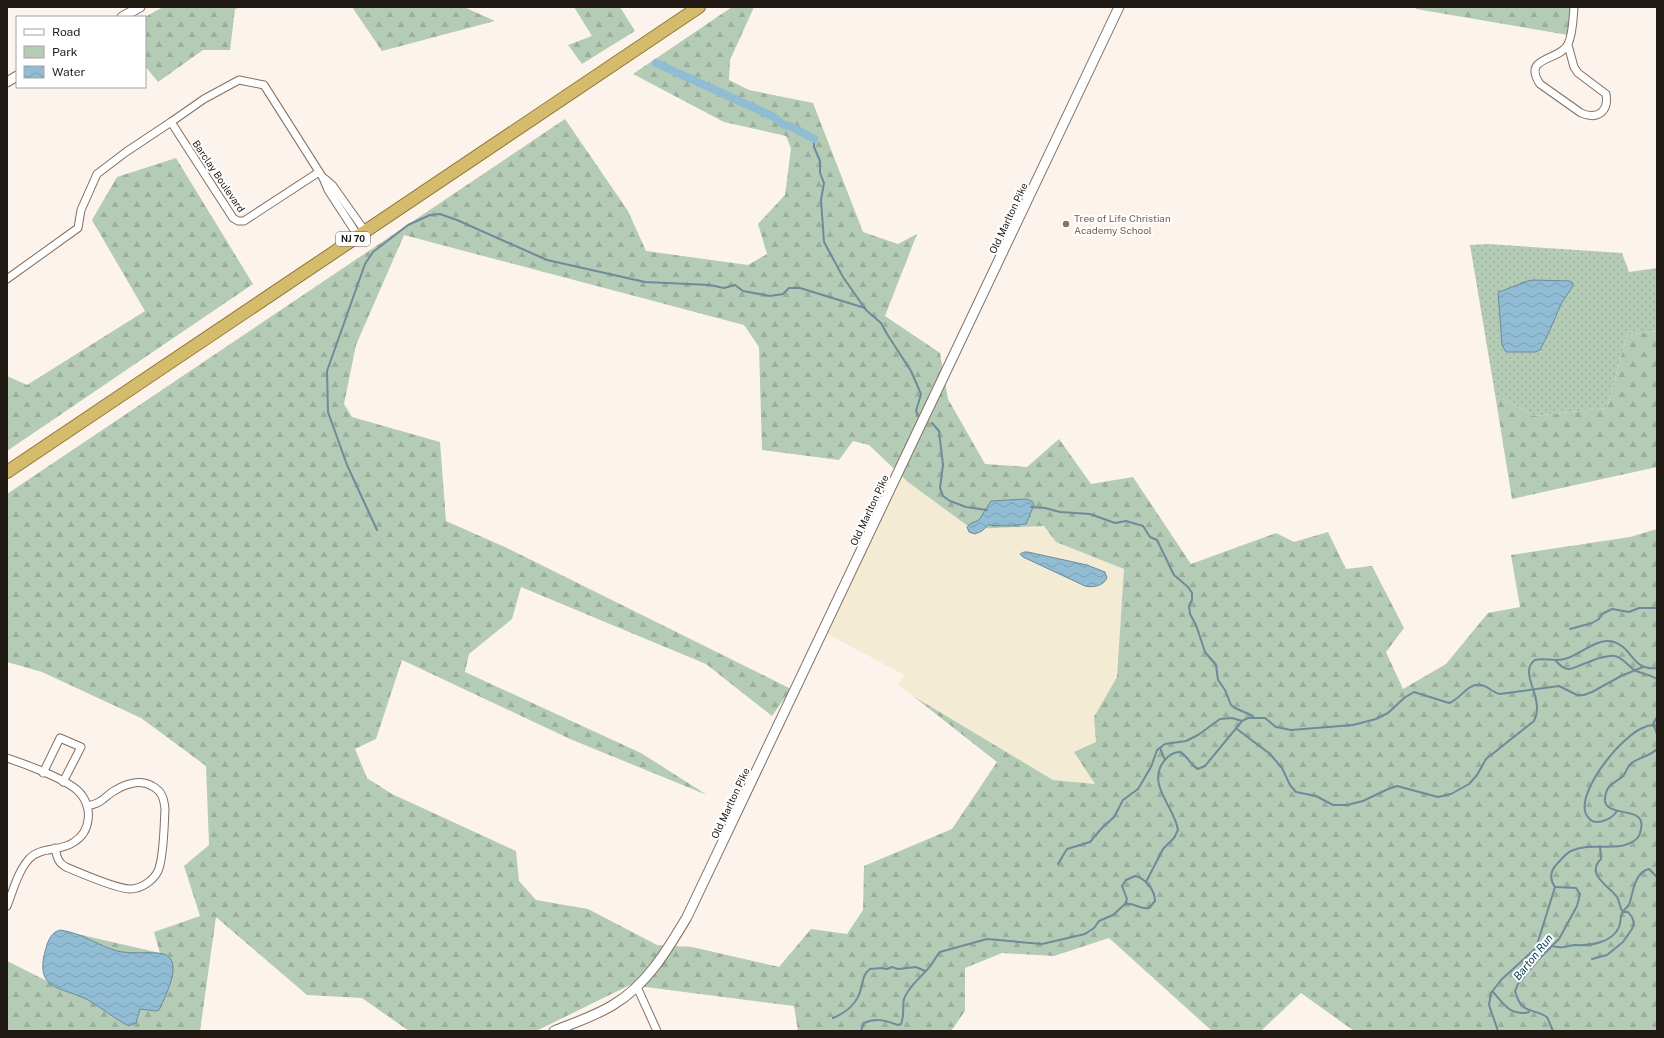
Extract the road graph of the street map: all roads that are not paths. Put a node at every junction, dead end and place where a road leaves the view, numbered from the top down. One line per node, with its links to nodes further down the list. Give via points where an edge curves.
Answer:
1 (140, 7): 5 (street)
2 (699, 7): 11 (highway, NJ 70)
3 (1119, 7): 20 (street, Old Marlton Pike, via 697,899 664,955)
4 (1574, 7): 6 (street)
5 (124, 16)
6 (1568, 45): 6 (street, via 1561,52 1536,65 1536,79 1581,113 1588,116 1602,112 1606,106 1606,94 1578,73)
7 (16, 77): 8 (street)
8 (7, 82)
9 (171, 122): 10 (street, via 204,99 239,80 264,85); 10 (street, Barclay Boulevard, via 233,218 238,221 244,221); 12 (street, via 97,174 81,210 78,228)
10 (321, 175): 11 (street, via 328,190)
11 (362, 233): 13 (highway, NJ 70)
12 (7, 279)
13 (7, 472)
14 (7, 758): 15 (street)
15 (43, 772): 16 (street); 16 (street, via 60,738 81,747)
16 (63, 782): 17 (street, via 77,790)
17 (87, 806): 18 (street, via 89,818 84,833 73,844); 18 (street, via 99,802 113,791 134,783 149,784 161,794 165,809 160,862 154,877 140,887 124,888 66,867 57,858)
18 (55, 848): 19 (street, via 43,850 28,860)
19 (7, 906)
20 (637, 987): 21 (street, Old Marlton Pike, via 613,1005); 22 (street)
21 (554, 1031)
22 (657, 1031)

